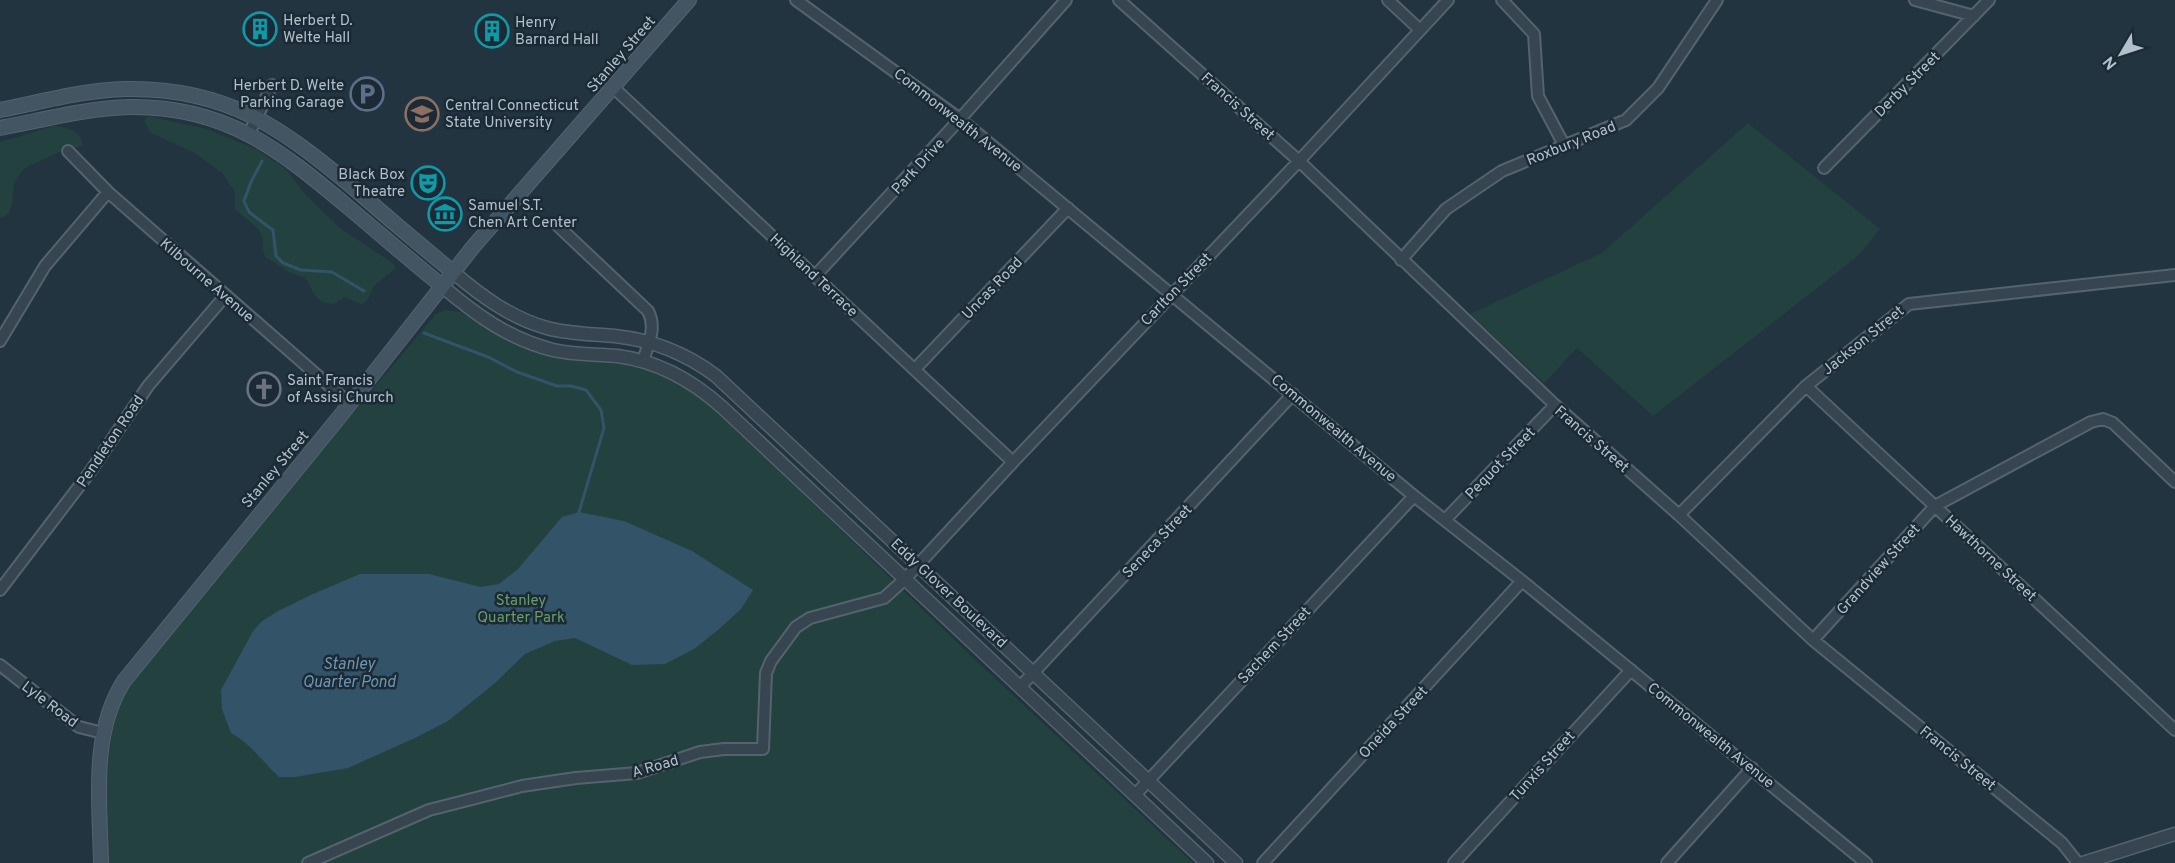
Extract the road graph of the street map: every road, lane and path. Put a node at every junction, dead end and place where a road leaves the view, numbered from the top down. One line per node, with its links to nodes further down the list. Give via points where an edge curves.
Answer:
1 (689, 0): 14 (main road, Stanley Street)
2 (796, 0): 20 (street, Commonwealth Avenue)
3 (1066, 0): 20 (street, Park Drive)
4 (1119, 0): 26 (street, Francis Street)
5 (1388, 0): 12 (street)
6 (1448, 0): 12 (street, Carlton Street)
7 (1502, 0): 24 (street, via 1534,34 1538,96)
8 (1717, 0): 24 (street, Roxbury Road, via 1658,88 1626,120)
9 (1915, 0): 11 (street)
10 (1989, 0): 11 (street, Derby Street)
11 (1974, 16): 27 (street, Derby Street)
12 (1420, 30): 26 (street, Carlton Street)
13 (272, 85): 18 (street)
14 (614, 88): 32 (main road, Stanley Street); 34 (street, Highland Terrace)
15 (45, 101): 16 (main road); 18 (main road, via 107,90 155,90 210,99); 19 (main road)
16 (30, 104): 17 (main road); 21 (main road)
17 (0, 110)
18 (257, 118): 23 (street); 32 (main road, via 306,149)
19 (48, 119): 21 (main road); 23 (main road, via 104,109 157,108 203,116)
20 (960, 119): 29 (street, Commonwealth Avenue); 34 (street, Park Drive)
21 (34, 122): 22 (main road)
22 (0, 128)
23 (249, 134): 35 (main road, via 297,164)
24 (1564, 146): 31 (street, Roxbury Road, via 1502,171 1446,209)
25 (68, 151): 28 (street, Kilbourne Avenue)
26 (1299, 161): 31 (street, Francis Street); 36 (street, Carlton Street)
27 (1824, 168)
28 (108, 192): 37 (street, Kilbourne Avenue); 38 (street, via 45,266)
29 (1068, 208): 36 (street, Commonwealth Avenue); 41 (street, Uncas Road)
30 (558, 226): 39 (street, via 648,311 652,319)
31 (1401, 260): 45 (street, Francis Street)
32 (453, 272): 35 (main road, Stanley Street); 39 (street, Eddy Glover Boulevard, via 495,304 529,322 561,332)
33 (2175, 275): 42 (street, Jackson Street, via 1909,304)
34 (815, 276): 41 (street, Highland Terrace)
35 (442, 286): 40 (street, Eddy Glover Boulevard, via 480,318 523,340 558,351); 44 (main road, Stanley Street)
36 (1172, 294): 43 (street, Commonwealth Avenue); 48 (street, Carlton Street)
37 (225, 296): 44 (street, Kilbourne Avenue); 57 (street, Pendleton Road, via 148,386 90,472)
38 (0, 341)
39 (649, 342): 40 (street); 46 (street, Eddy Glover Boulevard, via 713,373)
40 (643, 361): 47 (street, Eddy Glover Boulevard, via 700,388)
41 (915, 369): 48 (street, Highland Terrace)
42 (1806, 386): 51 (street, Hawthorne Street); 52 (street, Jackson Street)
43 (1293, 394): 50 (street, Commonwealth Avenue); 61 (street, Seneca Street)
44 (350, 404): 64 (main road, Stanley Street, via 129,673 111,705)
45 (1555, 405): 52 (street, Francis Street); 53 (street, Pequot Street)
46 (789, 443): 47 (street); 54 (street, Eddy Glover Boulevard)
47 (776, 457): 55 (street, Eddy Glover Boulevard)
48 (1013, 462): 54 (street, Carlton Street)
49 (2175, 482): 51 (street, Grandview Street, via 2113,423 2103,419)
50 (1414, 496): 53 (street, Commonwealth Avenue); 66 (street, Sachem Street)
51 (1935, 506): 58 (street, Grandview Street); 63 (street, Hawthorne Street)
52 (1679, 515): 58 (street, Francis Street)
53 (1445, 520): 56 (street, Commonwealth Avenue)
54 (918, 564): 55 (street, Carlton Street); 61 (street, Eddy Glover Boulevard)
55 (905, 579): 62 (street, Eddy Glover Boulevard); 70 (street, A Road, via 884,598 810,618 796,627 766,673 763,749 700,752 637,773 522,786 429,810)
56 (1522, 581): 60 (street, Commonwealth Avenue); 73 (street, Oneida Street)
57 (0, 590)
58 (1813, 640): 77 (street, Francis Street, via 2062,843)
59 (0, 665): 64 (street, Lyle Road, via 79,727)
60 (1630, 670): 65 (street, Commonwealth Avenue); 74 (street, Tunxis Street)
61 (1034, 672): 62 (street, Seneca Street); 66 (street, Eddy Glover Boulevard)
62 (1020, 687): 67 (street, Eddy Glover Boulevard)
63 (2175, 730)
64 (104, 734): 69 (main road, Stanley Street)
65 (1752, 768): 75 (street); 76 (street, Commonwealth Avenue)
66 (1148, 780): 67 (street, Sachem Street); 72 (street, Eddy Glover Boulevard)
67 (1135, 795): 71 (street, Eddy Glover Boulevard)
68 (2175, 834): 78 (street)
69 (101, 863)
70 (308, 863)
71 (1207, 863)
72 (1236, 863)
73 (1263, 863)
74 (1454, 863)
75 (1667, 863)
76 (1866, 863)
77 (2078, 863)
78 (2084, 863)

